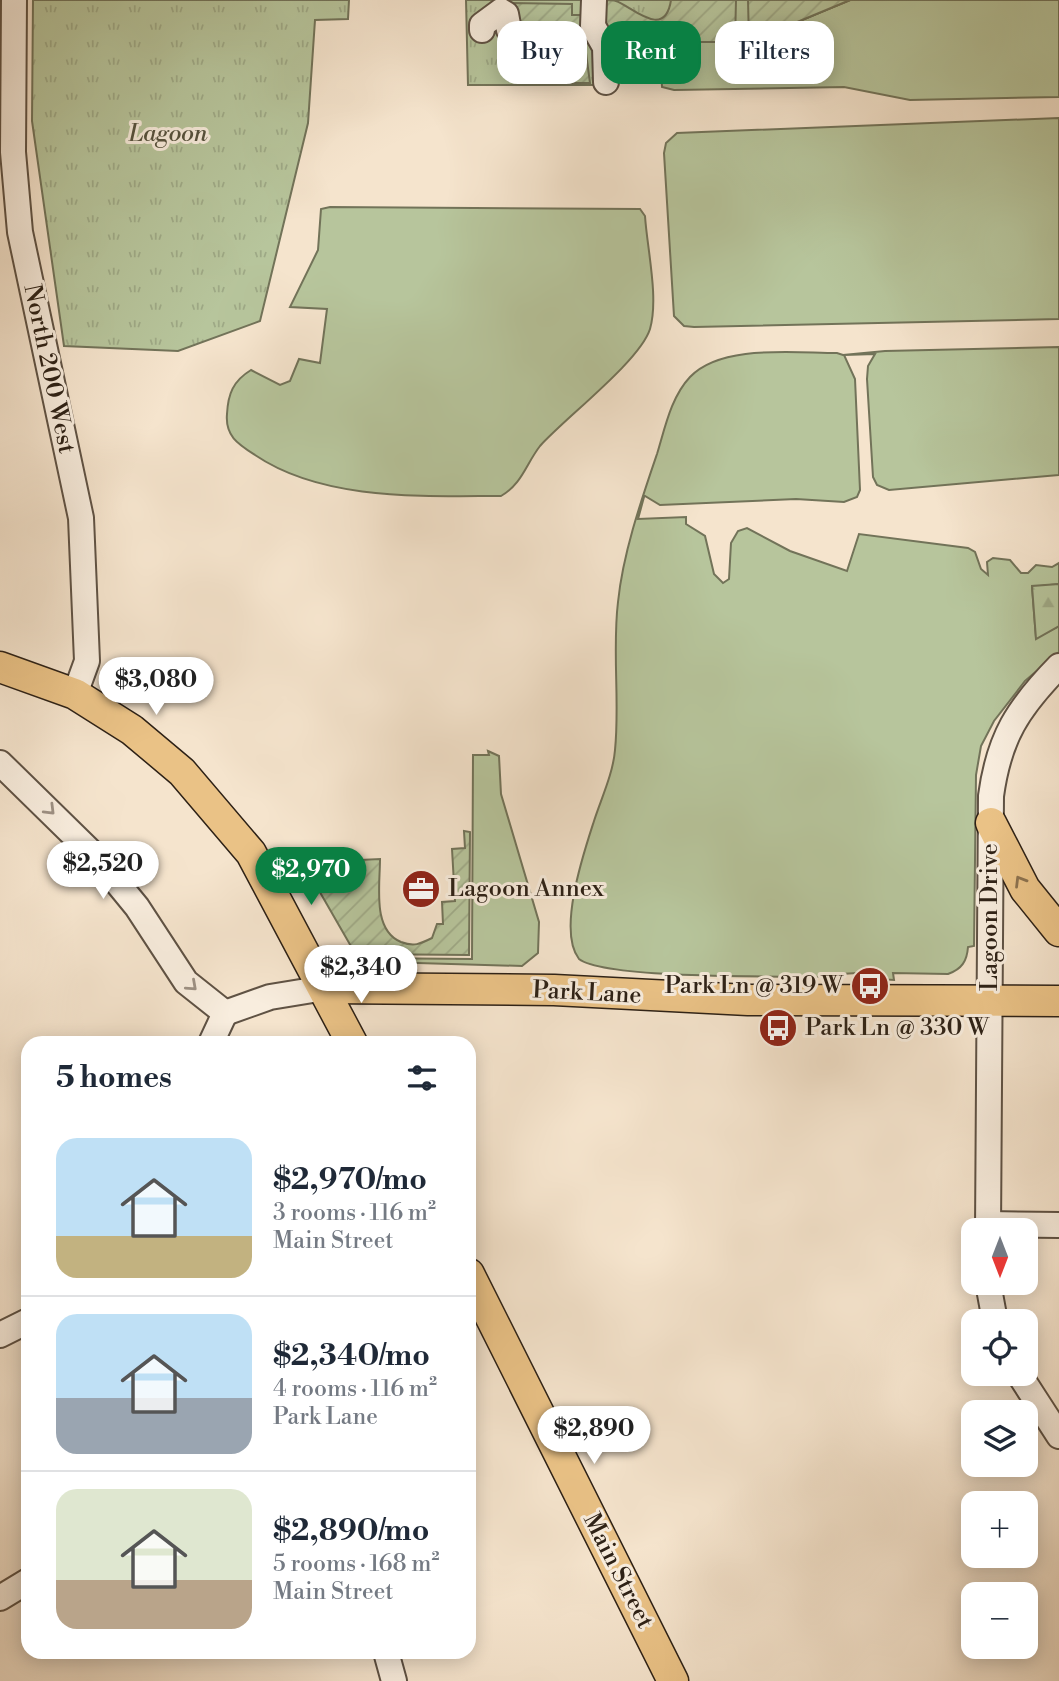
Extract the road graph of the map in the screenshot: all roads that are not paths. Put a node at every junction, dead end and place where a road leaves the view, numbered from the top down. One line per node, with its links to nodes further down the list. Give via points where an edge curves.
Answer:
1 (14, 0): 8 (street, North 200 West, via 13,152 20,232 81,518 87,661)
2 (594, 0): 5 (street, via 593,26)
3 (505, 14): 4 (street, via 482,25)
4 (482, 30)
5 (601, 40)
6 (1059, 666): 10 (street, Lagoon Drive, via 1009,727 996,759)
7 (0, 667): 8 (main road)
8 (75, 694): 12 (main road, via 132,730 182,772 218,811 251,853)
9 (0, 763): 15 (street, one-way to 15, via 96,857 137,907 186,982)
10 (991, 823): 11 (main road, one-way to 10, via 1025,889); 13 (street, Lagoon Drive)
11 (1059, 931)
12 (325, 988): 13 (main road, Park Lane); 15 (street, via 270,997); 17 (main road)
13 (990, 1001): 14 (main road, Park Lane); 18 (street, Lagoon Drive)
14 (1059, 1001)
15 (225, 1013): 16 (street)
16 (214, 1036)
17 (349, 1036)
18 (988, 1218)
19 (1059, 1225): 20 (street)
20 (1038, 1226)
21 (476, 1288): 30 (main road, Main Street)
22 (21, 1324): 23 (street)
23 (0, 1335)
24 (1027, 1386): 25 (street)
25 (1059, 1436)
26 (21, 1585): 27 (street)
27 (0, 1598)
28 (388, 1659): 29 (street)
29 (394, 1681)
30 (673, 1681)

